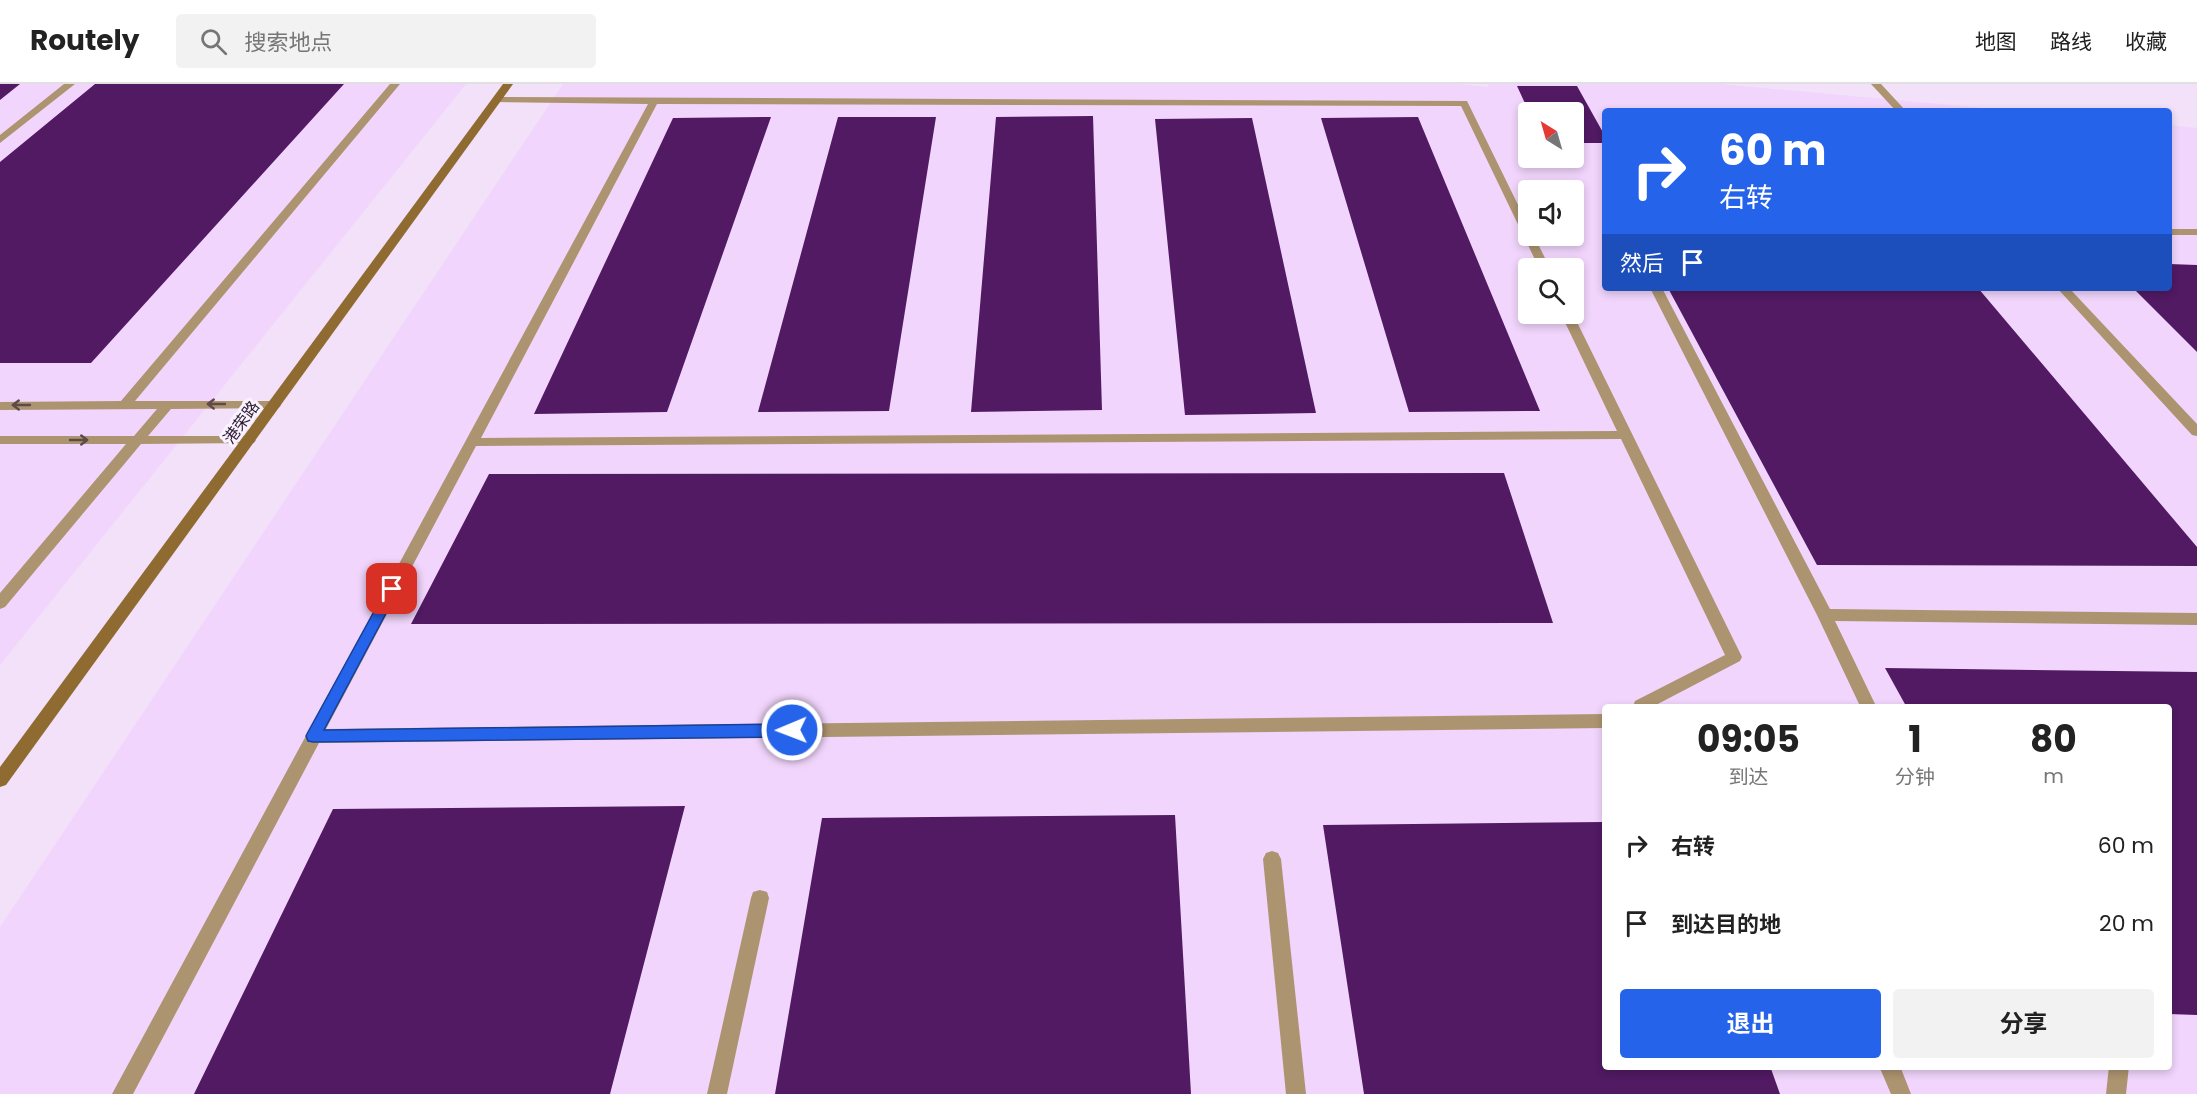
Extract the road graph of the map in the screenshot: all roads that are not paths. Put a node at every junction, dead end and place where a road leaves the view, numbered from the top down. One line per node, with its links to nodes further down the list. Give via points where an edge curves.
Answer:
1 (70, 84): 8 (lane)
2 (395, 84): 16 (lane)
3 (508, 84): 5 (street, 港荣路)
4 (1876, 84): 7 (lane)
5 (497, 100): 6 (lane); 15 (street, 港荣路)
6 (654, 101): 9 (lane, via 1464,103); 24 (lane)
7 (1897, 108)
8 (0, 140)
9 (1518, 213)
10 (2172, 232): 11 (lane)
11 (2197, 232)
12 (1658, 291): 26 (lane)
13 (2065, 291): 19 (lane)
14 (1572, 324): 20 (lane)
15 (274, 404): 17 (lane, one-way to 17); 23 (street, 港荣路)
16 (125, 405): 17 (lane); 18 (lane, one-way to 18)
17 (167, 405): 22 (lane)
18 (0, 406)
19 (2197, 432)
20 (1626, 435): 24 (lane); 28 (lane, via 1734,657)
21 (0, 440): 22 (lane, one-way to 22)
22 (137, 440): 23 (lane); 25 (lane)
23 (249, 440): 32 (street, 港荣路)
24 (471, 442): 31 (lane)
25 (0, 603)
26 (1825, 615): 27 (lane); 29 (lane)
27 (2197, 619)
28 (1645, 704)
29 (1867, 704)
30 (1602, 721): 31 (lane)
31 (313, 736): 37 (lane)
32 (0, 780)
33 (1272, 859): 39 (lane)
34 (760, 898): 38 (lane)
35 (1891, 1070): 40 (lane)
36 (2119, 1070): 41 (lane)
37 (122, 1094)
38 (717, 1094)
39 (1296, 1094)
40 (1901, 1094)
41 (2116, 1094)

